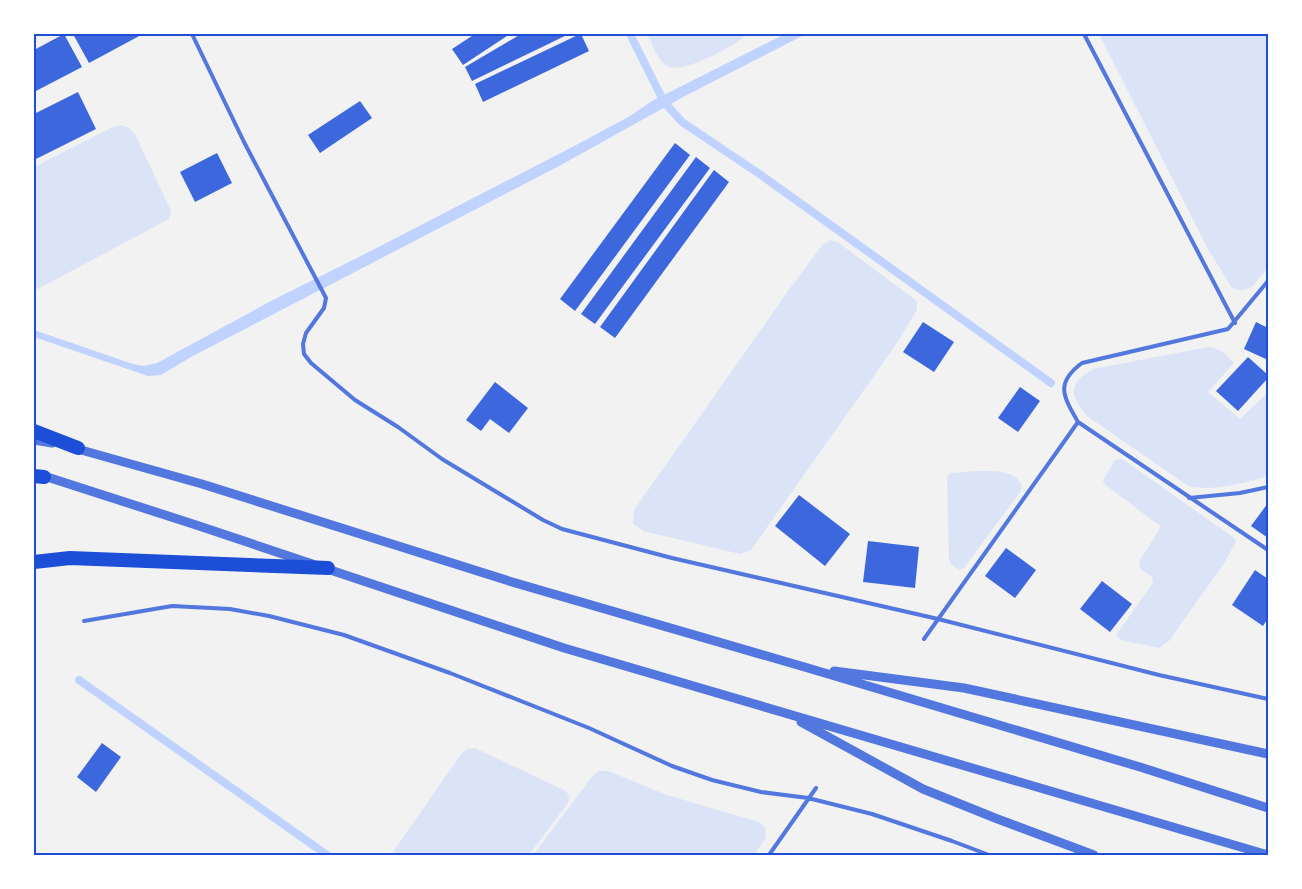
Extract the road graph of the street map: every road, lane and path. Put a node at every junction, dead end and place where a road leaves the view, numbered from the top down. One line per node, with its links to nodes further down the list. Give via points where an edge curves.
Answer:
1 (192, 34): 15 (lane, via 244,142 326,298 324,308 306,333 304,354 356,400 442,459 562,529 672,558)
2 (1084, 34): 4 (lane)
3 (1268, 281): 4 (lane)
4 (1235, 323): 5 (lane, via 1228,329 1082,363 1065,381 1063,393)
5 (1078, 422): 11 (lane); 15 (lane)
6 (34, 431): 8 (highway)
7 (34, 440): 8 (street)
8 (78, 448): 18 (street, via 509,581)
9 (37, 475): 14 (street)
10 (1268, 487): 11 (lane)
11 (1190, 498): 12 (lane)
12 (1268, 550)
13 (34, 562): 14 (highway, via 70,558)
14 (328, 568): 20 (street, via 564,648)
15 (938, 619): 17 (lane); 19 (lane)
16 (84, 621): 23 (lane, via 172,606 269,616 344,635 442,670 696,774 753,791)
17 (924, 639)
18 (808, 668): 21 (street, via 964,688); 24 (street)
19 (1268, 700)
20 (785, 714): 27 (street, via 923,789); 28 (street)
21 (1268, 754)
22 (816, 788): 23 (lane)
23 (808, 798): 25 (lane); 26 (lane, via 887,819)
24 (1268, 808)
25 (769, 855)
26 (989, 855)
27 (1094, 855)
28 (1268, 855)

